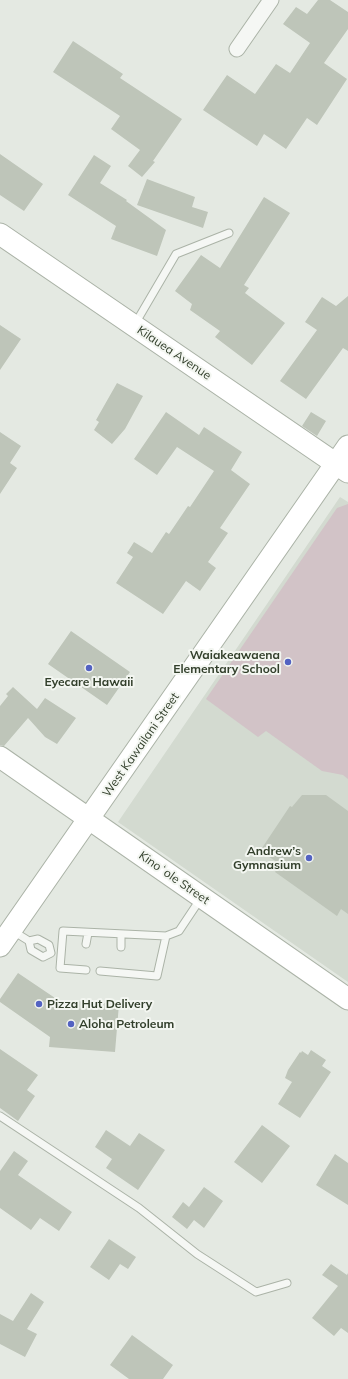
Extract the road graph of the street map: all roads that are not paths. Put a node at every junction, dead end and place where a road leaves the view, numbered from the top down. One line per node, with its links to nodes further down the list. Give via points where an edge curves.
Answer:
1 (271, 0): 2 (street)
2 (237, 49)
3 (229, 233): 5 (lane, via 176,254)
4 (0, 234): 5 (street, Kilauea Avenue)
5 (134, 326): 7 (street, Kilauea Avenue)
6 (348, 446): 7 (street, West Kawailani Street)
7 (342, 468): 9 (street, West Kawailani Street)
8 (0, 757): 9 (street, Kinoʻole Street)
9 (90, 819): 10 (street, Kinoʻole Street); 14 (street, West Kawailani Street)
10 (202, 897): 13 (lane, via 178,932); 21 (street, Kinoʻole Street)
11 (88, 933): 12 (lane); 15 (lane); 18 (lane, via 63,931)
12 (121, 935): 13 (lane); 16 (lane)
13 (166, 936): 20 (lane, via 157,976 119,970)
14 (13, 939): 17 (lane, via 43,957); 17 (lane, via 38,939 49,945)
15 (86, 944)
16 (121, 947)
17 (51, 953): 18 (lane)
18 (61, 954): 19 (lane, via 60,968)
19 (84, 968)
20 (100, 971)
21 (348, 999)
22 (0, 1116): 23 (lane, via 139,1208 197,1254 256,1292)
23 (287, 1283)

